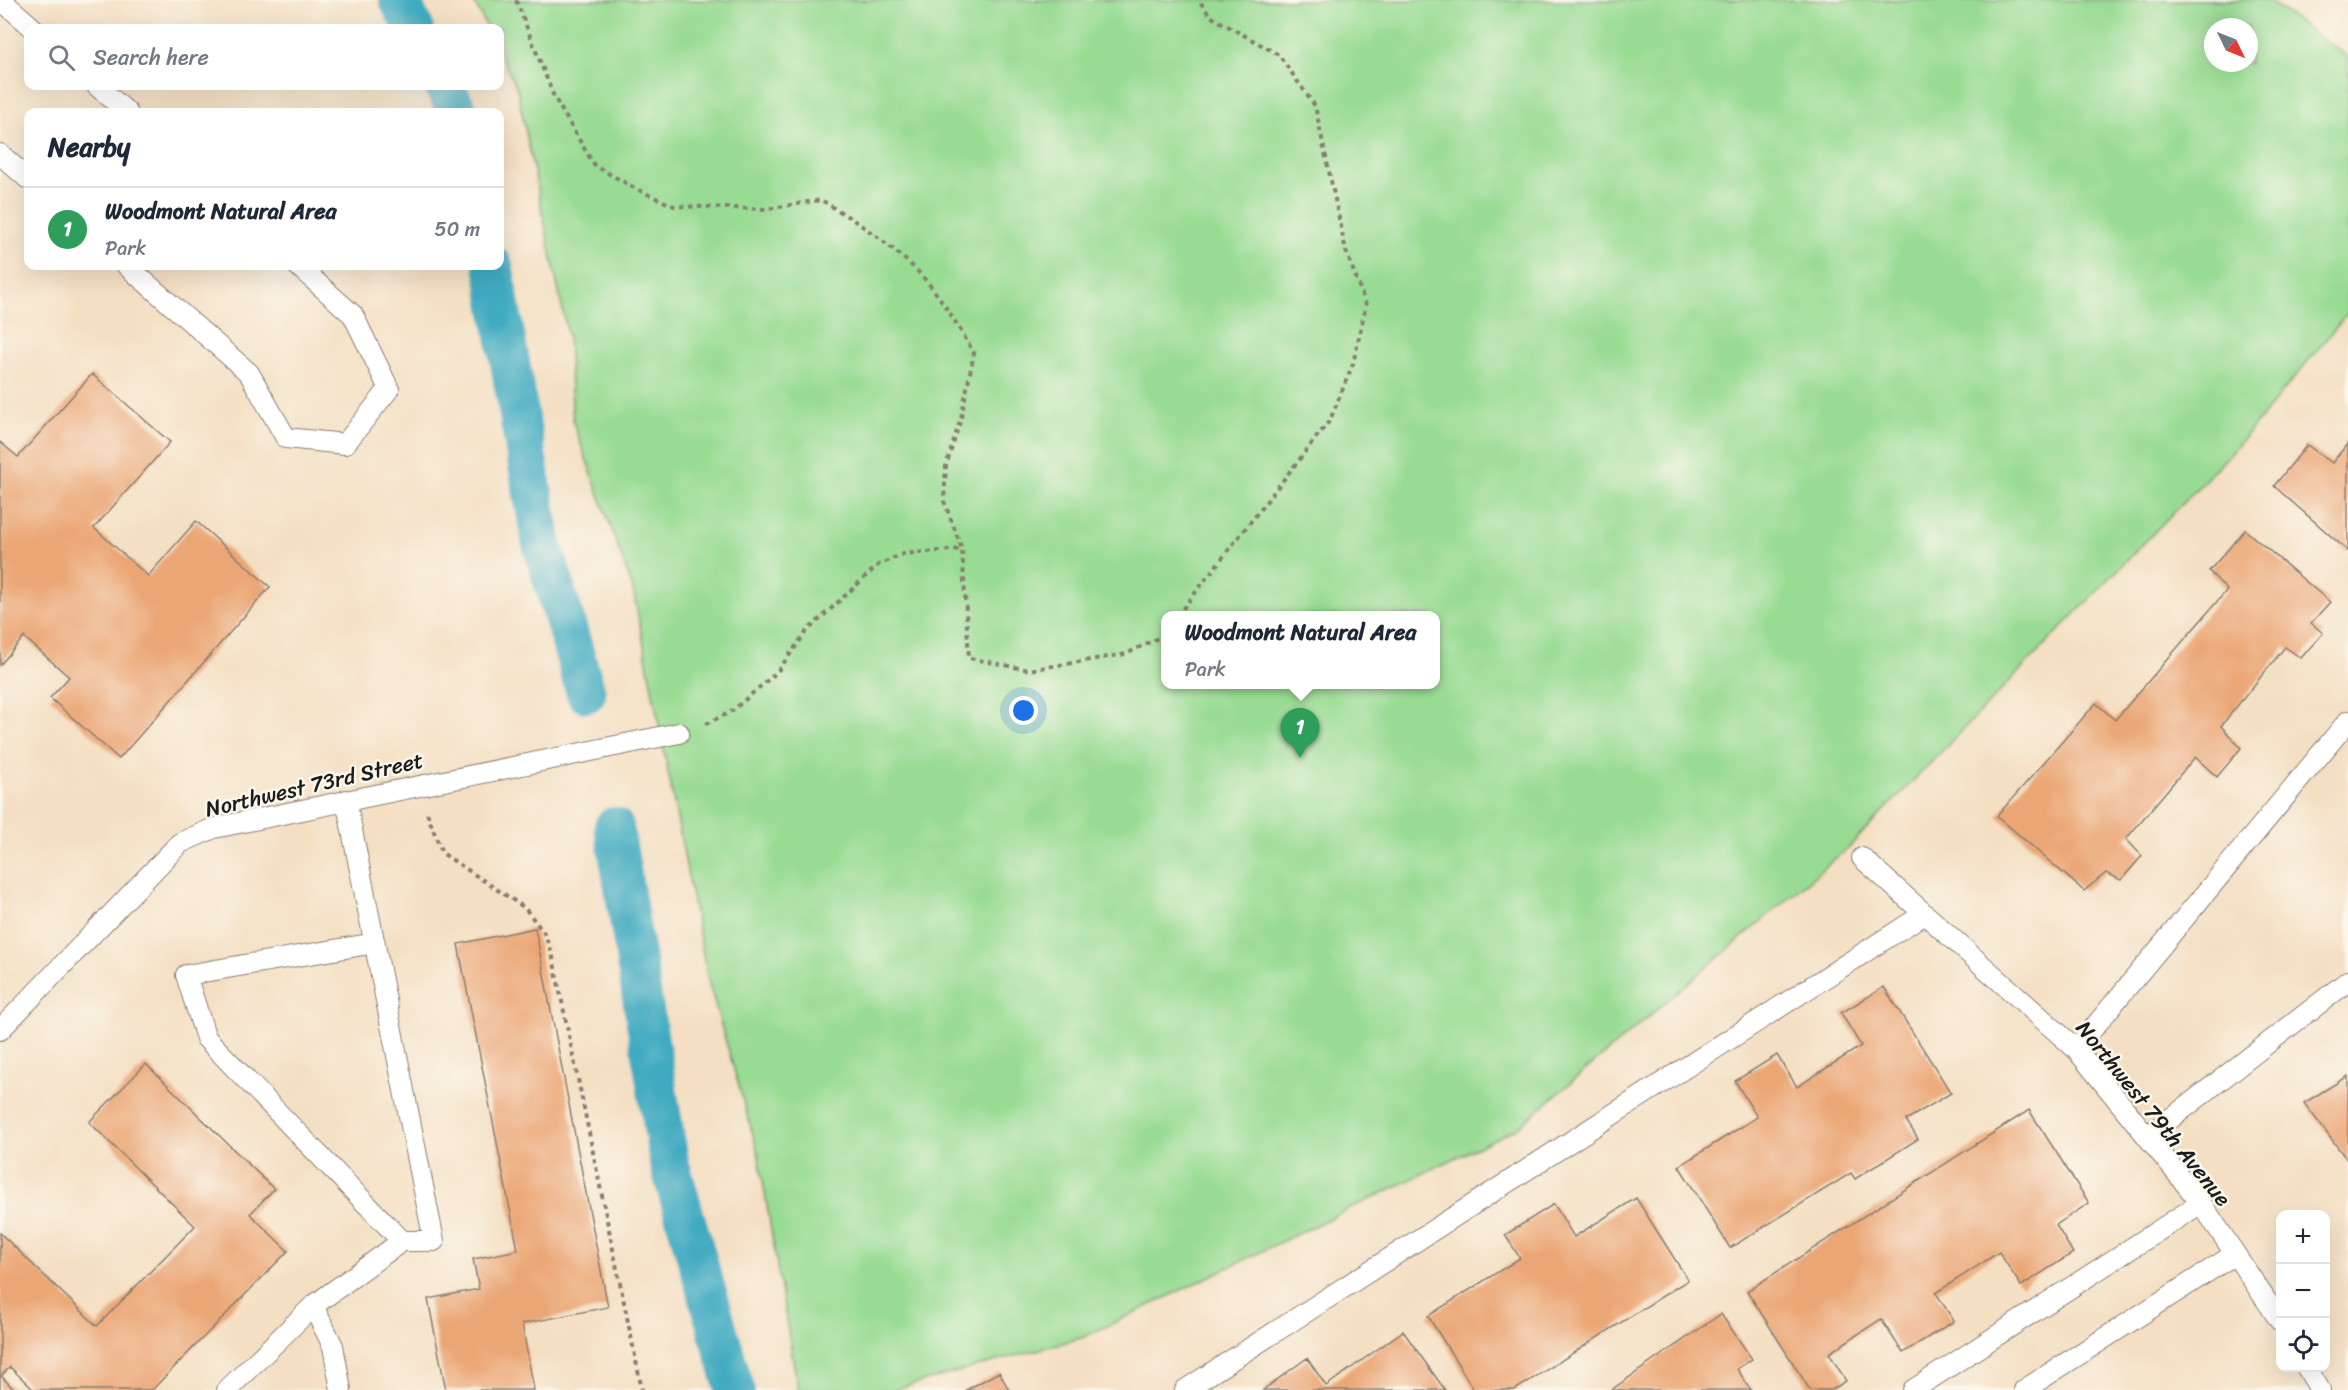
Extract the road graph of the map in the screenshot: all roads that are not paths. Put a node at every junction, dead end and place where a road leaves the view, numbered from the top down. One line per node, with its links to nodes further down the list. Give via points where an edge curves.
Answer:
1 (1, 0): 2 (lane)
2 (28, 24)
3 (101, 90): 4 (lane)
4 (122, 108)
5 (0, 154): 6 (lane)
6 (24, 175)
7 (132, 270): 8 (lane, via 249,373 286,438 345,444 388,389 353,315)
8 (302, 270)
9 (2348, 721): 17 (lane)
10 (678, 733): 11 (lane, Northwest 73rd Street)
11 (346, 800): 14 (lane); 16 (lane, Northwest 73rd Street, via 214,828 180,843)
12 (1862, 858): 13 (lane, Northwest 79th Avenue)
13 (1924, 914): 17 (lane, Northwest 79th Avenue); 27 (lane)
14 (375, 943): 20 (lane, via 434,1241); 20 (lane, via 186,975 207,1038)
15 (2348, 981): 18 (lane)
16 (0, 1030)
17 (2076, 1048): 18 (lane, Northwest 79th Avenue)
18 (2147, 1137): 19 (lane, Northwest 79th Avenue)
19 (2201, 1203): 21 (lane, Northwest 79th Avenue); 28 (lane)
20 (402, 1241): 22 (lane)
21 (2235, 1254): 23 (lane, Northwest 79th Avenue); 29 (lane)
22 (313, 1306): 25 (lane); 26 (lane, via 333,1346)
23 (2278, 1318)
24 (2309, 1372): 30 (lane)
25 (232, 1387)
26 (341, 1390)
27 (1185, 1390)
28 (1913, 1390)
29 (2024, 1390)
30 (2320, 1390)

